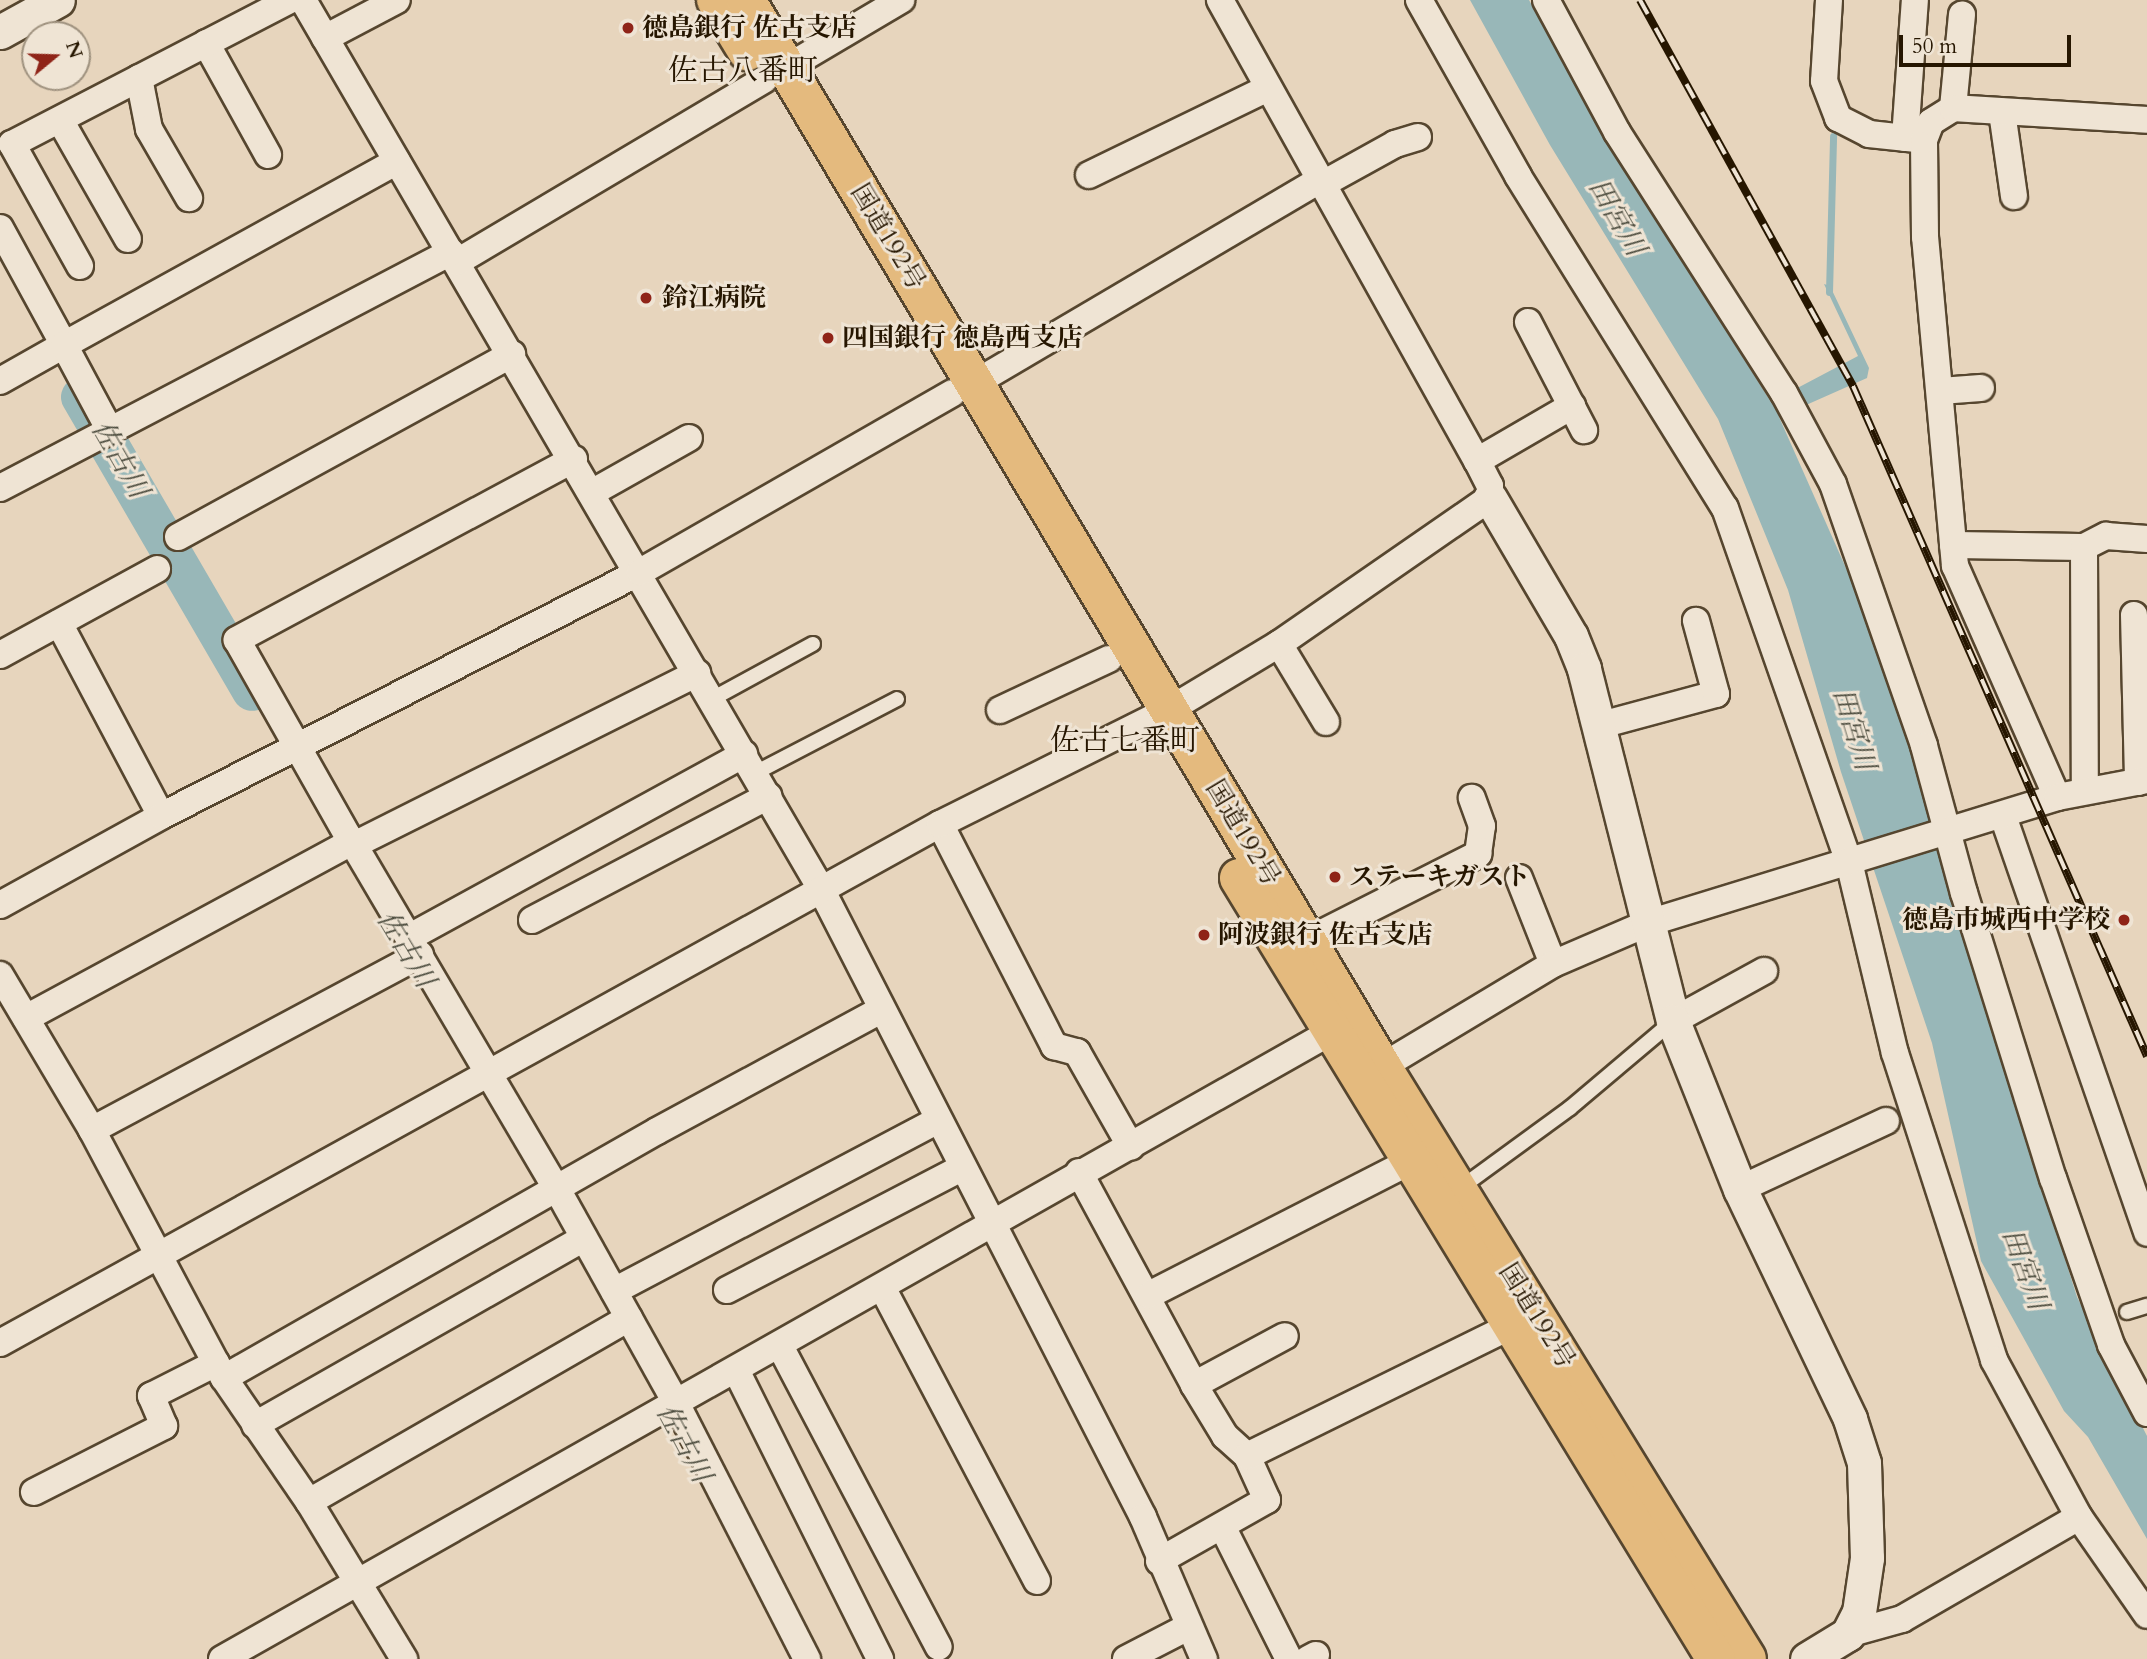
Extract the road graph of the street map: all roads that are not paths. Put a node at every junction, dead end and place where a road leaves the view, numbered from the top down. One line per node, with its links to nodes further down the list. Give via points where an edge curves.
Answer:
1 (58, 0): 14 (street)
2 (290, 0): 16 (street)
3 (303, 0): 15 (street)
4 (397, 0): 15 (street)
5 (716, 0): 17 (highway, 国道192号)
6 (746, 0): 17 (highway, 国道192号)
7 (901, 0): 17 (street)
8 (1220, 0): 19 (street)
9 (1419, 0): 84 (street, via 1518,176 1724,508)
10 (1546, 0): 82 (street, via 1617,132 1789,402 1833,484 1924,746)
11 (1829, 0): 25 (street, via 1824,81 1838,118 1869,134)
12 (1915, 0): 25 (street)
13 (1962, 14): 20 (street)
14 (0, 32)
15 (325, 38): 27 (street)
16 (206, 43): 18 (street); 26 (street)
17 (775, 74): 34 (street); 40 (highway, 国道192号)
18 (139, 78): 22 (street); 31 (street, via 149,129)
19 (1268, 88): 28 (street); 29 (street)
20 (1953, 108): 21 (street); 25 (street)
21 (2003, 111): 23 (street); 30 (street)
22 (60, 120): 33 (street); 35 (street, via 12,144)
23 (2147, 120)
24 (1418, 137): 29 (street)
25 (1914, 139): 42 (street)
26 (268, 155)
27 (397, 161): 34 (street); 37 (street)
28 (1089, 175)
29 (1320, 183): 40 (street); 48 (street)
30 (2014, 196)
31 (189, 198)
32 (0, 228): 37 (street)
33 (128, 239)
34 (454, 257): 38 (street); 45 (street)
35 (80, 266)
36 (1528, 322): 43 (street)
37 (58, 349): 39 (street); 45 (street)
38 (512, 354): 47 (street); 52 (street)
39 (0, 381)
40 (964, 388): 57 (street); 64 (highway, 国道192号); 69 (highway, 国道192号)
41 (1982, 388): 42 (street)
42 (1940, 391): 54 (street)
43 (1572, 406): 44 (street); 48 (street)
44 (1584, 430)
45 (104, 432): 49 (street)
46 (689, 438): 50 (street)
47 (574, 459): 50 (street); 72 (street, via 237,640)
48 (1477, 461): 51 (street, via 1490,486)
49 (0, 488)
50 (593, 492): 57 (street)
51 (1490, 498): 61 (street); 71 (street, via 1571,636)
52 (178, 537)
53 (2147, 539): 55 (street, via 2106,536)
54 (1953, 545): 55 (street); 77 (street, via 1955,566)
55 (2084, 547): 75 (street)
56 (157, 569): 60 (street)
57 (640, 572): 65 (street); 72 (street)
58 (2134, 615): 74 (street)
59 (1696, 621): 71 (street, via 1716,694)
60 (59, 623): 63 (street); 79 (street)
61 (1279, 643): 69 (street); 70 (street)
62 (813, 644): 66 (lane)
63 (0, 655)
64 (1109, 659): 68 (street); 69 (highway, 国道192号)
65 (697, 673): 66 (street); 83 (street)
66 (712, 699): 73 (street)
67 (897, 699): 73 (lane)
68 (1000, 710)
69 (1157, 715): 81 (street); 90 (highway, 国道192号); 98 (highway, 国道192号)
70 (1325, 722)
71 (1601, 725): 89 (street)
72 (290, 751): 79 (street); 83 (street)
73 (749, 764): 76 (street); 91 (street)
74 (2143, 781): 75 (street)
75 (2085, 791): 77 (street)
76 (768, 796): 86 (street); 88 (street)
77 (2057, 797): 80 (street)
78 (1472, 798): 90 (street, via 1482,827 1478,854)
79 (161, 816): 87 (street)
80 (2003, 816): 82 (street); 112 (street)
81 (940, 824): 86 (street); 104 (street, via 1054,1046 1077,1052)
82 (1944, 834): 84 (street); 130 (street, via 2106,1333)
83 (348, 845): 91 (street); 96 (street)
84 (1853, 861): 89 (street); 135 (street, via 1895,1053 1994,1360)
85 (1519, 878): 92 (street)
86 (821, 889): 95 (street); 100 (street)
87 (0, 905)
88 (532, 920)
89 (1647, 923): 92 (street); 97 (street)
90 (1308, 940): 99 (highway, 国道192号)
91 (412, 953): 100 (street); 103 (street)
92 (1553, 964): 99 (street)
93 (1764, 971): 97 (street)
94 (0, 975): 96 (street)
95 (881, 1010): 101 (street); 110 (street)
96 (26, 1018): 103 (street)
97 (1673, 1021): 108 (street); 109 (lane, via 1570,1108)
98 (1331, 1032): 104 (street); 105 (highway, 国道192号)
99 (1383, 1066): 109 (highway, 国道192号)
100 (484, 1072): 110 (street); 114 (street)
101 (938, 1120): 106 (street); 117 (street)
102 (1886, 1121): 108 (street)
103 (92, 1130): 114 (street)
104 (1131, 1147): 107 (street)
105 (1409, 1162): 118 (street); 122 (highway, 国道192号)
106 (963, 1167): 111 (street); 116 (street)
107 (1079, 1172): 111 (street); 118 (street)
108 (1740, 1189): 142 (street, via 1850,1419 1864,1463 1868,1512 1865,1588)
109 (1457, 1190): 152 (highway, 国道192号, via 1642,1482)
110 (551, 1192): 113 (street); 127 (street)
111 (994, 1226): 115 (street); 137 (street, via 1143,1517)
112 (2147, 1233)
113 (577, 1242): 117 (street); 131 (street)
114 (156, 1252): 124 (street); 127 (street)
115 (883, 1289): 125 (street); 139 (street)
116 (727, 1290)
117 (614, 1291): 121 (street)
118 (1149, 1295): 128 (street)
119 (2147, 1306): 120 (lane)
120 (2127, 1312)
121 (622, 1322): 129 (street); 134 (street)
122 (1511, 1326): 132 (street); 151 (highway, 国道192号)
123 (1285, 1336): 128 (street)
124 (0, 1343)
125 (780, 1346): 126 (street); 143 (street)
126 (736, 1370): 129 (street); 147 (street)
127 (220, 1371): 131 (street); 133 (street, via 151,1396 164,1426)
128 (1194, 1385): 132 (street, via 1225,1436)
129 (669, 1407): 138 (street); 146 (street)
130 (2147, 1413)
131 (255, 1425): 134 (street)
132 (1247, 1456): 136 (street, via 1267,1500)
133 (34, 1492)
134 (309, 1502): 138 (street)
135 (2079, 1517): 140 (street); 142 (street, via 1902,1619)
136 (1222, 1526): 137 (street); 150 (street)
137 (1160, 1561): 141 (street)
138 (358, 1581): 144 (street); 145 (street)
139 (1037, 1581)
140 (2147, 1615)
141 (1188, 1627): 148 (street); 149 (street)
142 (1847, 1634): 153 (street)
143 (939, 1647)
144 (222, 1659)
145 (404, 1659)
146 (807, 1659)
147 (880, 1659)
148 (1126, 1659)
149 (1203, 1659)
150 (1289, 1659)
151 (1716, 1659)
152 (1747, 1659)
153 (1807, 1659)

